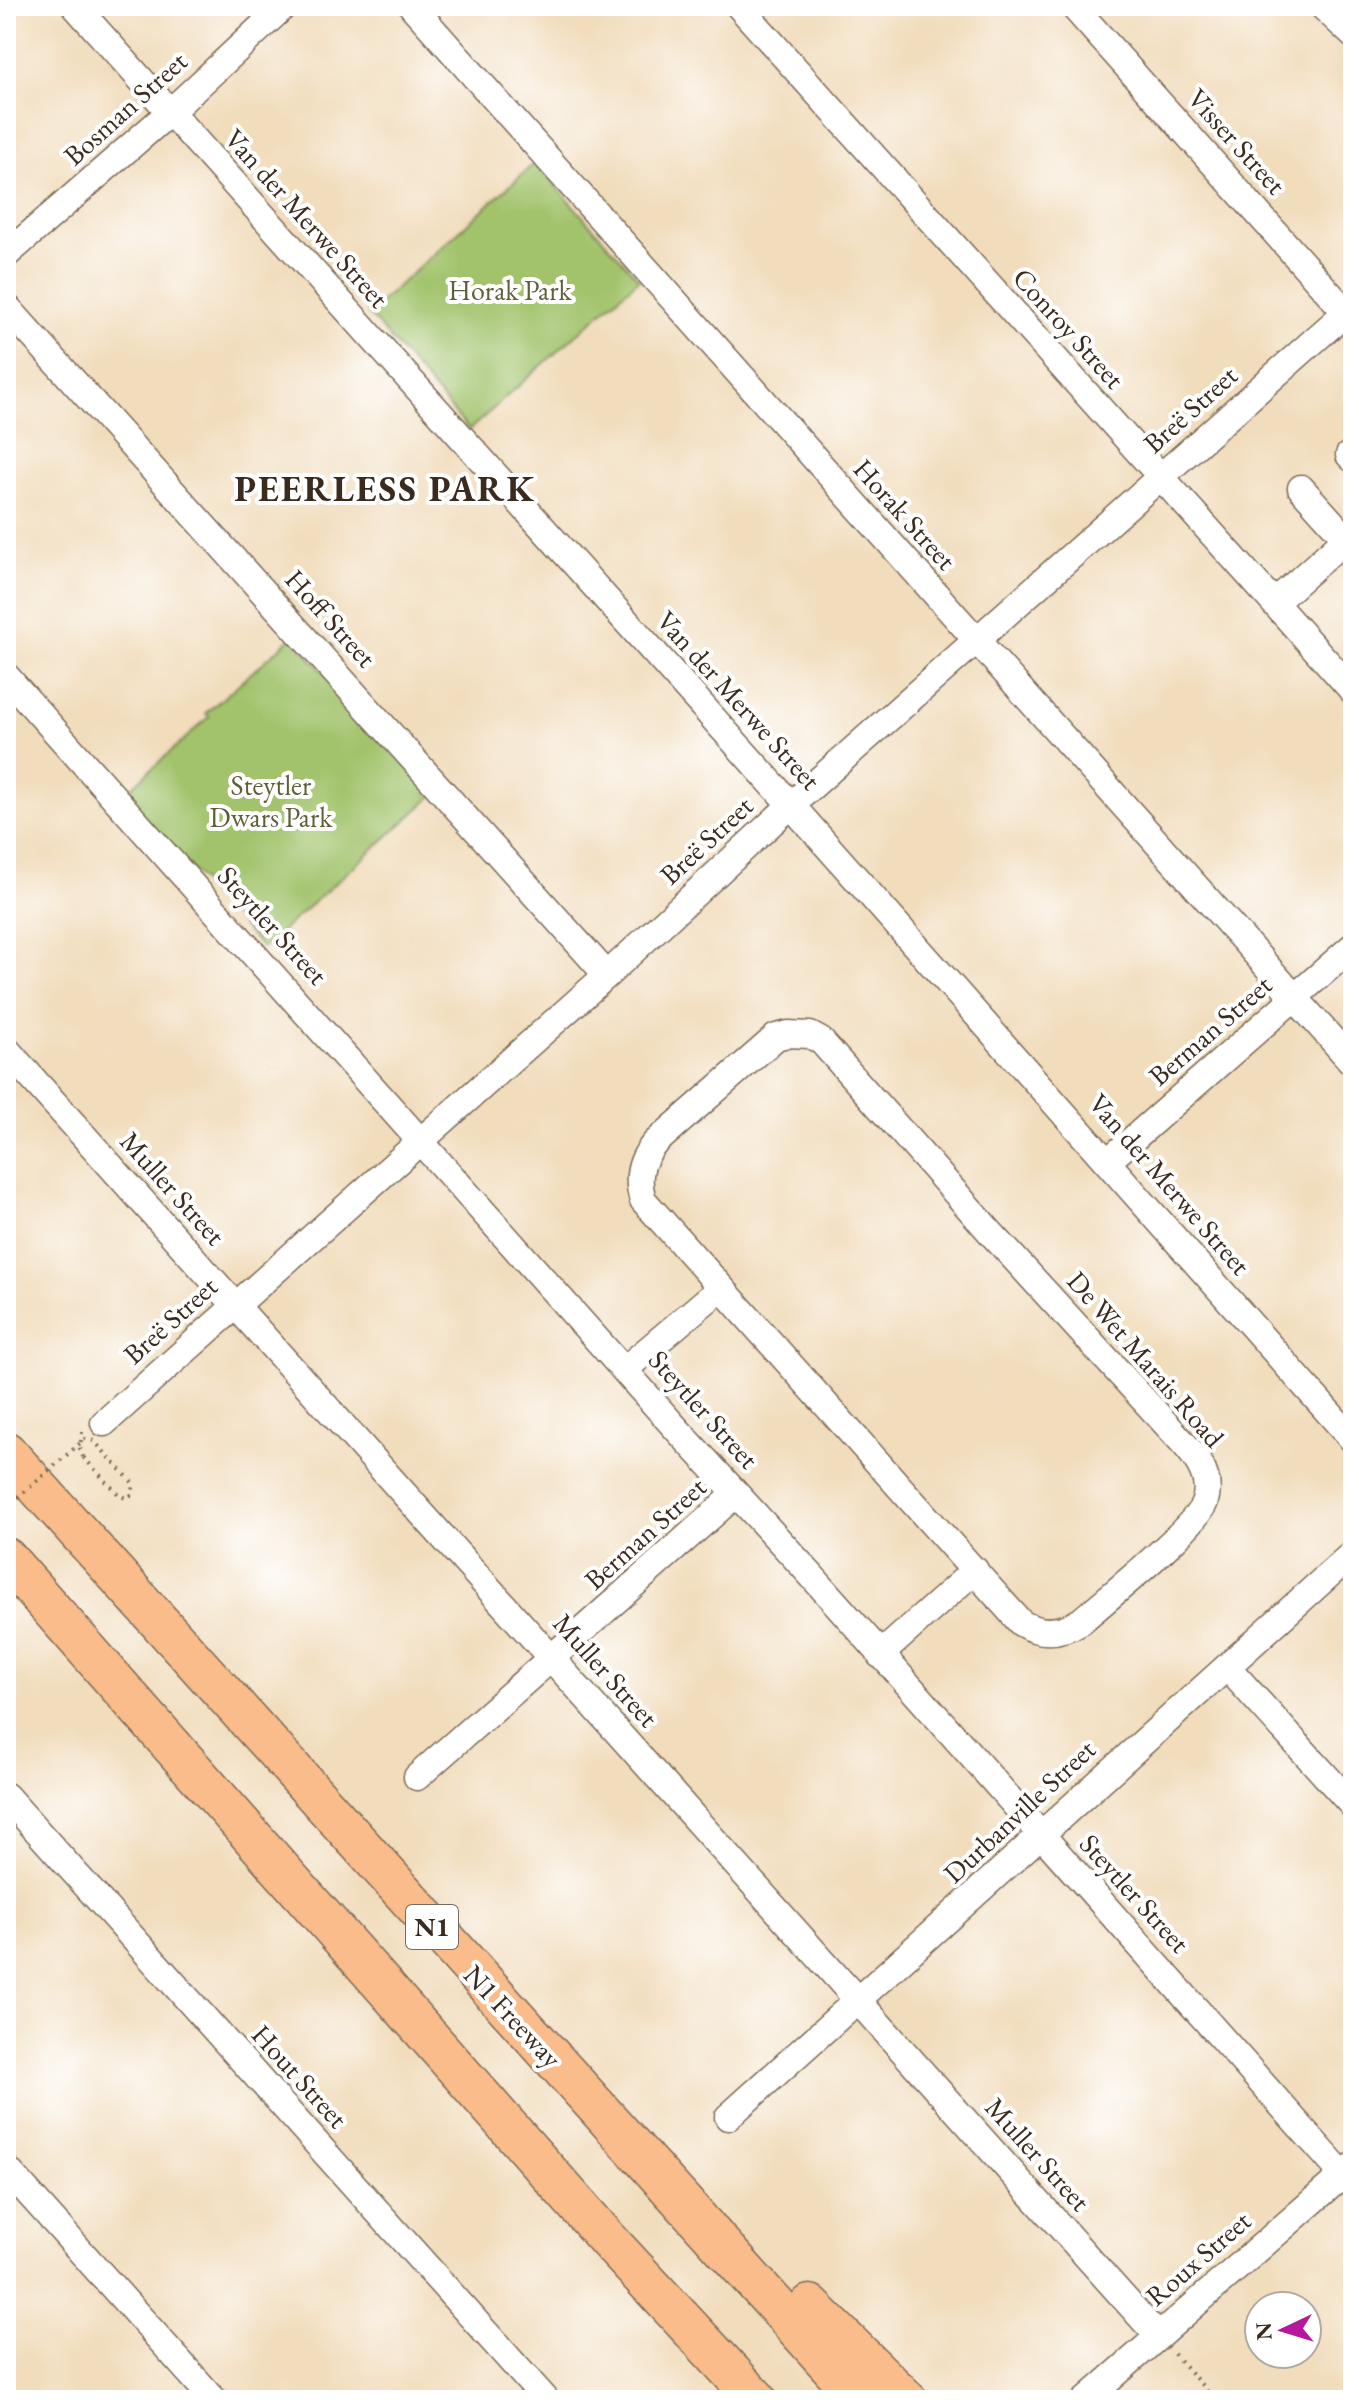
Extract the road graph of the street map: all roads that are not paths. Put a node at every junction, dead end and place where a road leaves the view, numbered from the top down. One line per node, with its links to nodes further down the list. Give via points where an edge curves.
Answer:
1 (75, 6): 8 (street, Van der Merwe Street)
2 (284, 6): 8 (street, Bosman Street)
3 (412, 6): 16 (street, Horak Street)
4 (739, 6): 12 (street, Conroy Street)
5 (1073, 6): 11 (street, Visser Street)
6 (1322, 6): 7 (street)
7 (1353, 35)
8 (170, 112): 9 (street, Bosman Street); 19 (street, Van der Merwe Street)
9 (6, 255)
10 (6, 306): 21 (street, Hoff Street)
11 (1351, 313): 12 (street, Breë Street)
12 (1162, 477): 15 (street, Conroy Street); 16 (street, Breë Street)
13 (1301, 488): 14 (street)
14 (1349, 535): 15 (street)
15 (1274, 603): 18 (street, Conroy Street)
16 (976, 641): 19 (street, Breë Street); 22 (street, Horak Street)
17 (6, 676): 25 (street, Steytler Street)
18 (1353, 691)
19 (791, 805): 21 (street, Breë Street); 26 (street, Van der Merwe Street)
20 (1353, 946): 22 (street, Berman Street)
21 (607, 975): 25 (street, Breë Street)
22 (1295, 998): 24 (street, Horak Street); 26 (street, Berman Street)
23 (6, 1049): 28 (street, Muller Street)
24 (1353, 1063)
25 (421, 1140): 28 (street, Breë Street); 29 (street, Steytler Street)
26 (1108, 1161): 31 (street, Van der Merwe Street)
27 (721, 1288): 29 (street); 36 (street, De Wet Marais Road); 36 (street, De Wet Marais Road, via 643,1200 641,1165 655,1143 776,1037 810,1035 821,1041 1193,1453 1205,1477 1205,1502 1187,1526 1069,1628 1048,1632 1027,1626)
28 (235, 1304): 30 (street, Breë Street); 38 (street, Muller Street)
29 (625, 1369): 33 (street, Steytler Street)
30 (104, 1423)
31 (1353, 1440)
32 (6, 1452): 46 (highway, N1 Freeway / N1)
33 (736, 1494): 37 (street, Steytler Street); 38 (street, Berman Street)
34 (1353, 1553): 39 (street, Durbanville Street)
35 (6, 1558): 49 (highway, N1)
36 (975, 1570): 37 (street)
37 (880, 1655): 43 (street, Steytler Street)
38 (553, 1658): 40 (street, Berman Street); 44 (street, Muller Street)
39 (1228, 1668): 42 (street); 43 (street, Durbanville Street)
40 (417, 1777)
41 (6, 1796): 52 (street, Hout Street)
42 (1353, 1806)
43 (1039, 1834): 44 (street, Durbanville Street); 48 (street, Steytler Street)
44 (859, 2001): 45 (street, Durbanville Street); 50 (street, Muller Street)
45 (728, 2117)
46 (632, 2144): 55 (highway, N1 Freeway / N1); 56 (highway, via 699,2197)
47 (6, 2168): 51 (street)
48 (1350, 2176): 50 (street, Roux Street)
49 (609, 2241): 53 (highway, via 635,2288); 54 (highway, N1)
50 (1158, 2336): 57 (street, Roux Street)
51 (214, 2400)
52 (546, 2400)
53 (729, 2400)
54 (757, 2400)
55 (861, 2400)
56 (907, 2400)
57 (1086, 2400)

